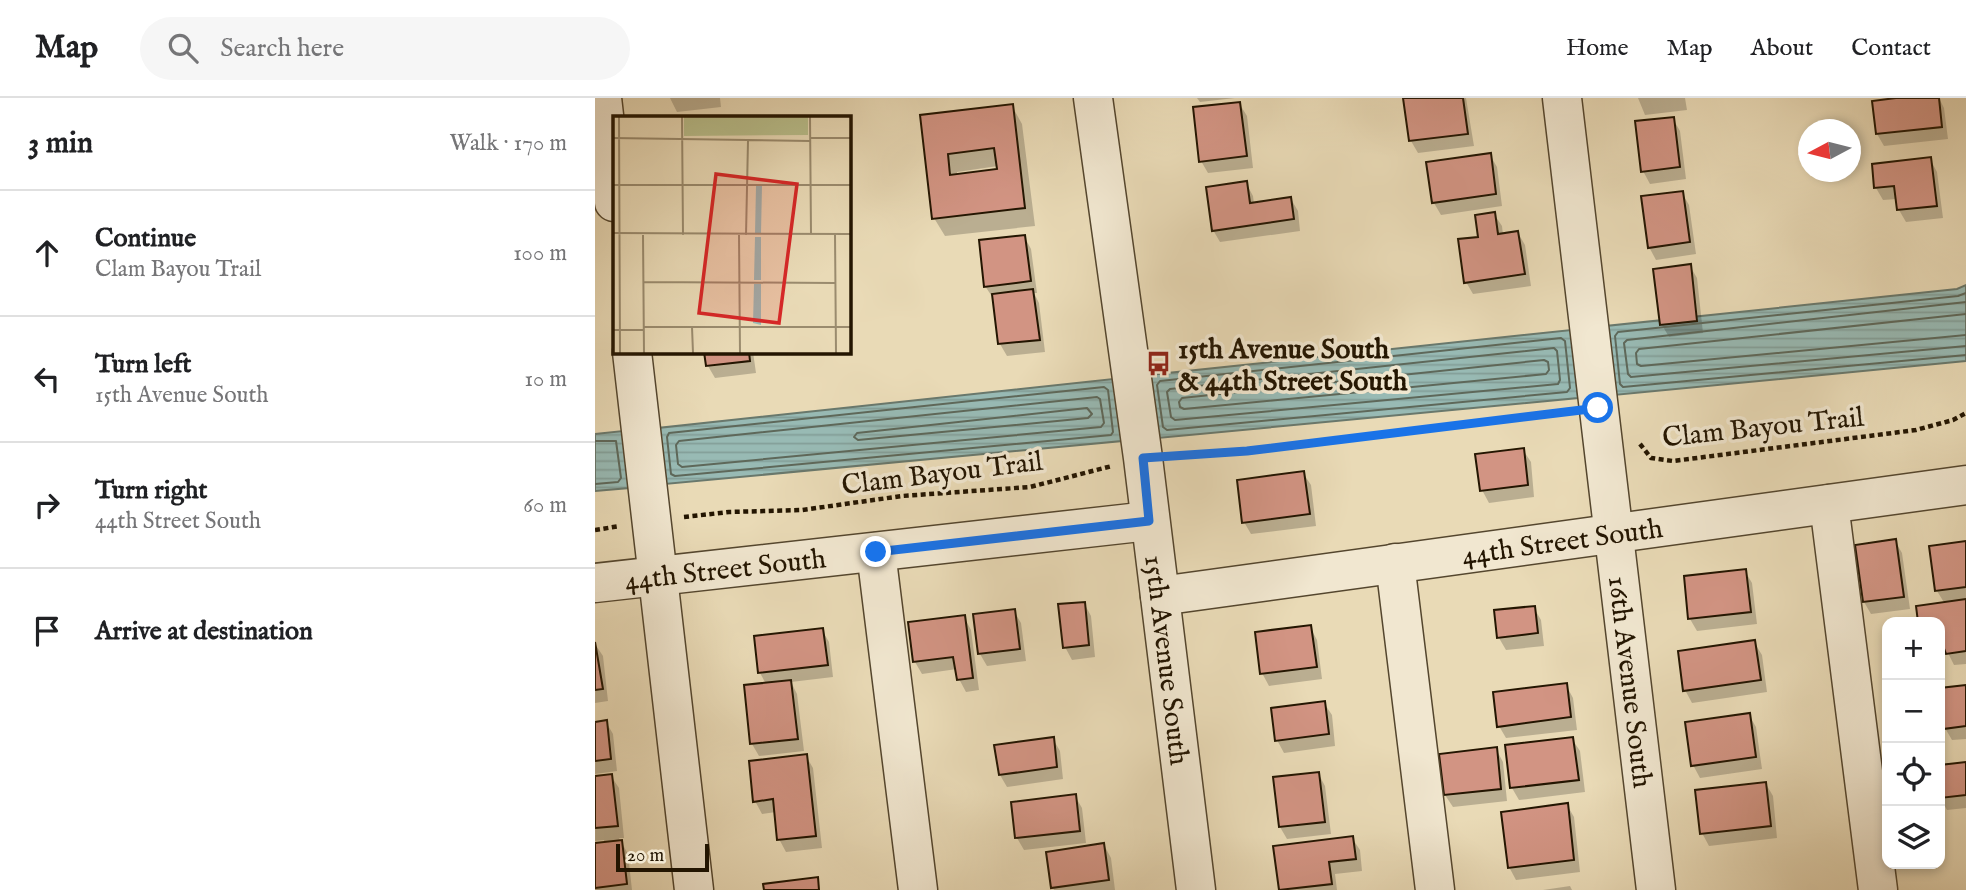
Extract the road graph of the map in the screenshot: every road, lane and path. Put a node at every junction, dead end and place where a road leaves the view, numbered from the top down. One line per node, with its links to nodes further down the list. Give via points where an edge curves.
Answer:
1 (602, 98): 4 (street)
2 (1093, 98): 9 (street, 15th Avenue South)
3 (1562, 98): 6 (street, 16th Avenue South)
4 (613, 193)
5 (632, 354): 12 (street)
6 (1598, 408): 9 (path, Clam Bayou Trail, via 1247,451); 15 (street, 16th Avenue South)
7 (1966, 413): 8 (path, Clam Bayou Trail, via 1916,430 1673,461 1651,458 1640,447)
8 (1638, 437)
9 (1143, 458): 12 (path, Clam Bayou Trail, via 1030,488); 13 (street, 15th Avenue South)
10 (1966, 485): 11 (street, 44th Street South)
11 (1829, 504): 15 (street, 44th Street South); 26 (street)
12 (651, 520): 14 (path, Clam Bayou Trail); 18 (street)
13 (1149, 521): 16 (street, 44th Street South); 20 (street, 15th Avenue South)
14 (595, 530)
15 (1613, 534): 17 (street, 44th Street South); 25 (street, 16th Avenue South)
16 (876, 552): 18 (street, 44th Street South); 22 (street)
17 (1395, 564): 20 (street, 44th Street South); 24 (street)
18 (657, 577): 19 (street, 44th Street South); 21 (street)
19 (595, 583)
20 (1160, 596): 23 (street, 15th Avenue South)
21 (694, 890)
22 (918, 890)
23 (1196, 890)
24 (1435, 890)
25 (1656, 890)
26 (1878, 890)

